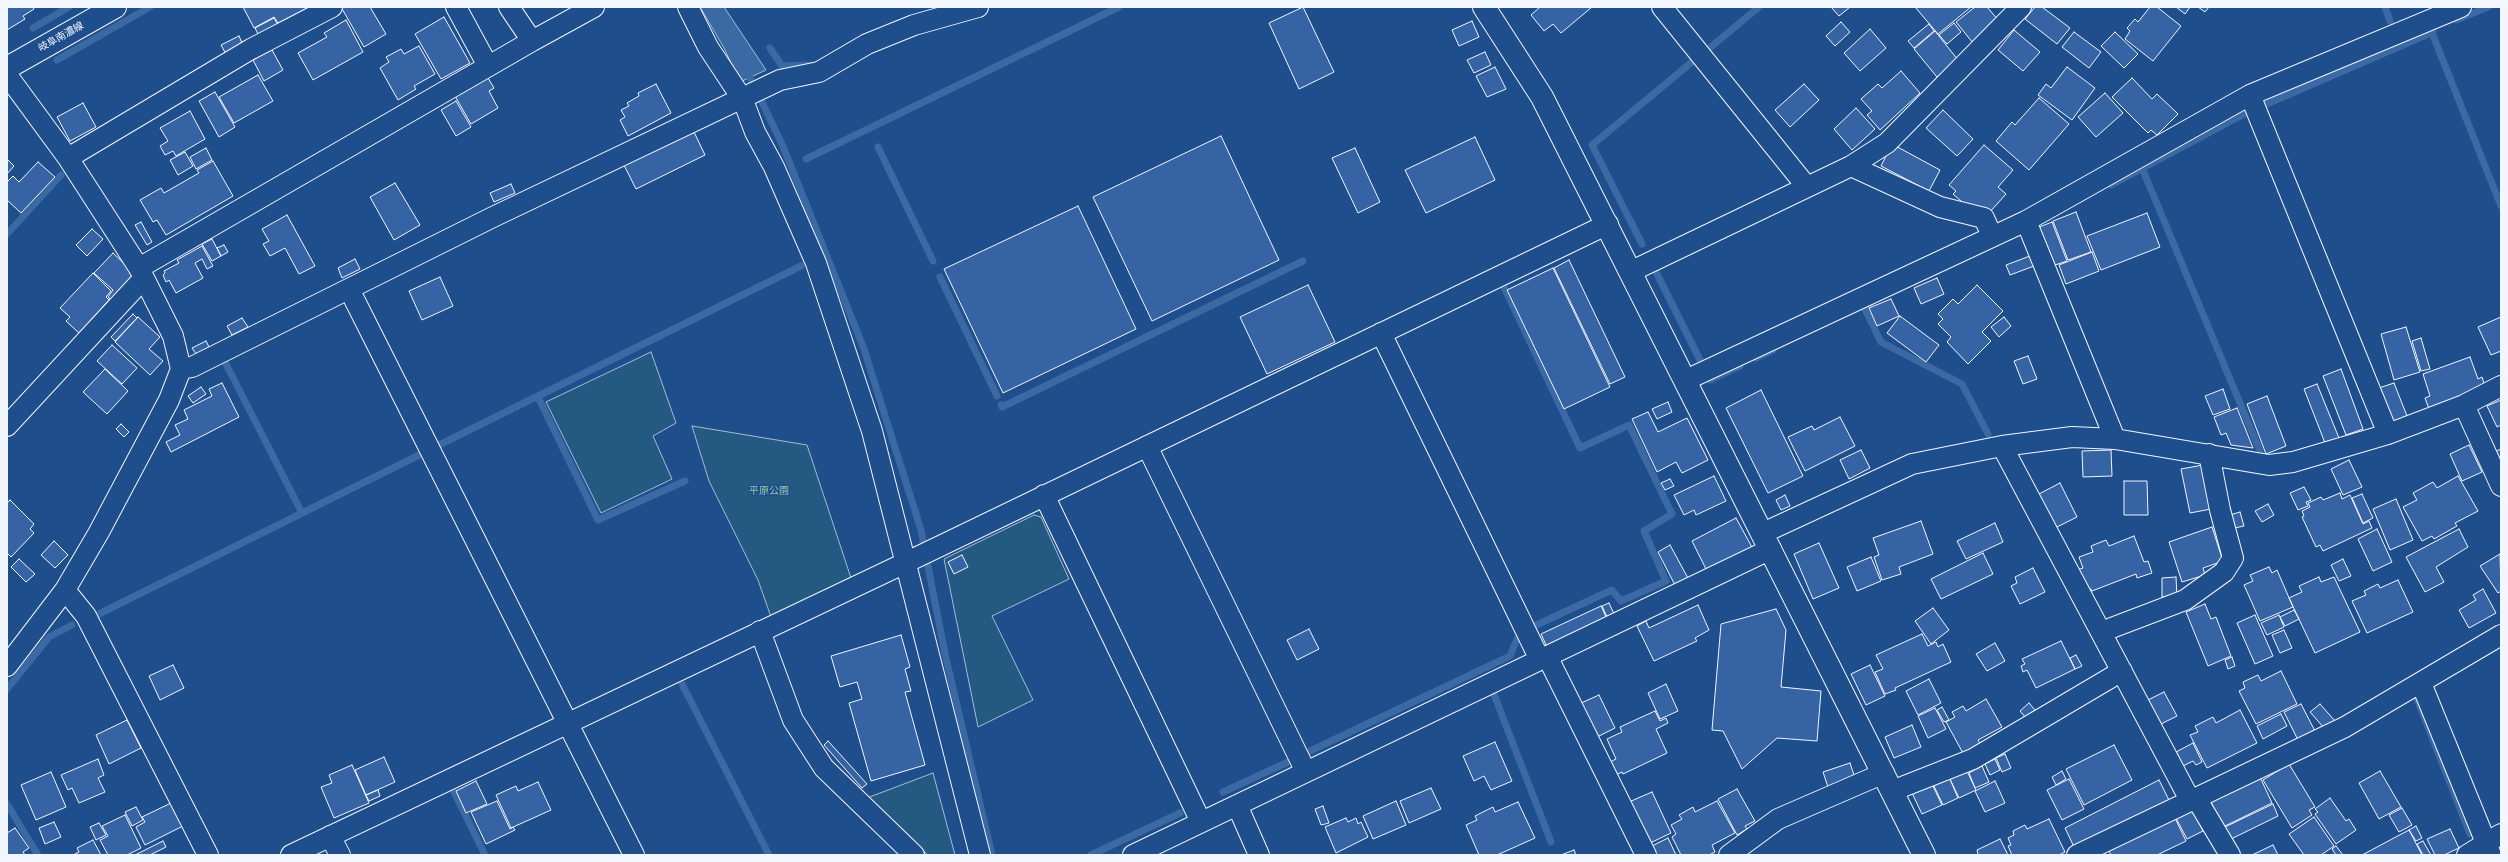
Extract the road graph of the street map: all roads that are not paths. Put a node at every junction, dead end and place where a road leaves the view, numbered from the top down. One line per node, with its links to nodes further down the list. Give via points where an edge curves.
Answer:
1 (115, 7): 14 (street, 岐阜南濃線)
2 (332, 7): 18 (street, via 251,49)
3 (456, 7): 13 (street)
4 (509, 7): 12 (street)
5 (594, 7): 12 (street)
6 (688, 7): 17 (street, via 708,47)
7 (978, 7): 17 (street, via 914,25 867,44 819,72 780,80)
8 (1484, 7): 22 (street, via 1542,96)
9 (1662, 7): 20 (street)
10 (2461, 7): 16 (street)
11 (2011, 10): 19 (street, via 1887,142)
12 (532, 40): 13 (street)
13 (488, 66): 25 (street)
14 (7, 68)
15 (7, 75): 18 (street)
16 (2250, 96): 21 (street); 33 (street)
17 (743, 100): 26 (street, via 493,217); 41 (street, via 755,132 774,167 816,264 872,431)
18 (68, 158): 25 (street)
19 (1852, 166): 20 (street); 23 (street, via 1940,207 1984,218)
20 (1807, 187): 24 (street)
21 (2026, 221): 23 (street); 34 (street)
22 (1608, 224): 24 (street); 27 (street)
23 (1992, 236): 29 (street)
24 (1632, 271): 29 (street)
25 (142, 273): 28 (street, via 173,336); 32 (street)
26 (349, 289): 28 (street, via 192,367); 50 (street)
27 (1381, 333): 35 (street); 46 (street)
28 (180, 369): 42 (street, via 169,400 100,532)
29 (1686, 380): 40 (street)
30 (2501, 386): 31 (street)
31 (2464, 405): 33 (street); 38 (street)
32 (7, 426)
33 (2388, 434): 37 (street, via 2293,462 2269,465)
34 (2115, 439): 36 (street, via 2056,437); 37 (street)
35 (1147, 446): 39 (street); 51 (street)
36 (2002, 446): 40 (street, via 1912,464); 44 (street)
37 (2210, 454): 44 (street, via 2220,510 2234,558 2224,572 2184,600)
38 (2501, 486)
39 (1044, 496): 41 (street); 55 (street)
40 (1767, 541): 46 (street); 52 (street)
41 (911, 560): 43 (street); 63 (street)
42 (65, 590): 47 (street); 58 (street, via 86,616)
43 (760, 631): 50 (street); 62 (street, via 793,720 824,768)
44 (2101, 632): 48 (street)
45 (2501, 635): 49 (street)
46 (1543, 658): 51 (street); 66 (street)
47 (7, 666)
48 (2122, 671): 52 (street, via 1972,759); 53 (street)
49 (2421, 683): 53 (street, via 2346,727); 57 (street)
50 (567, 722): 56 (street); 61 (street)
51 (1306, 772): 54 (street)
52 (1888, 782): 67 (street, via 1778,819); 68 (street)
53 (2193, 799): 69 (street); 70 (street)
54 (1237, 805): 55 (street); 65 (street)
55 (1201, 822): 64 (street)
56 (330, 836): 59 (street); 60 (street)
57 (2493, 844): 71 (street)
58 (208, 855)
59 (291, 855)
60 (340, 855)
61 (634, 855)
62 (914, 855)
63 (980, 855)
64 (1133, 855)
65 (1259, 855)
66 (1646, 855)
67 (1729, 855)
68 (1924, 855)
69 (2078, 855)
70 (2230, 855)
71 (2467, 855)

